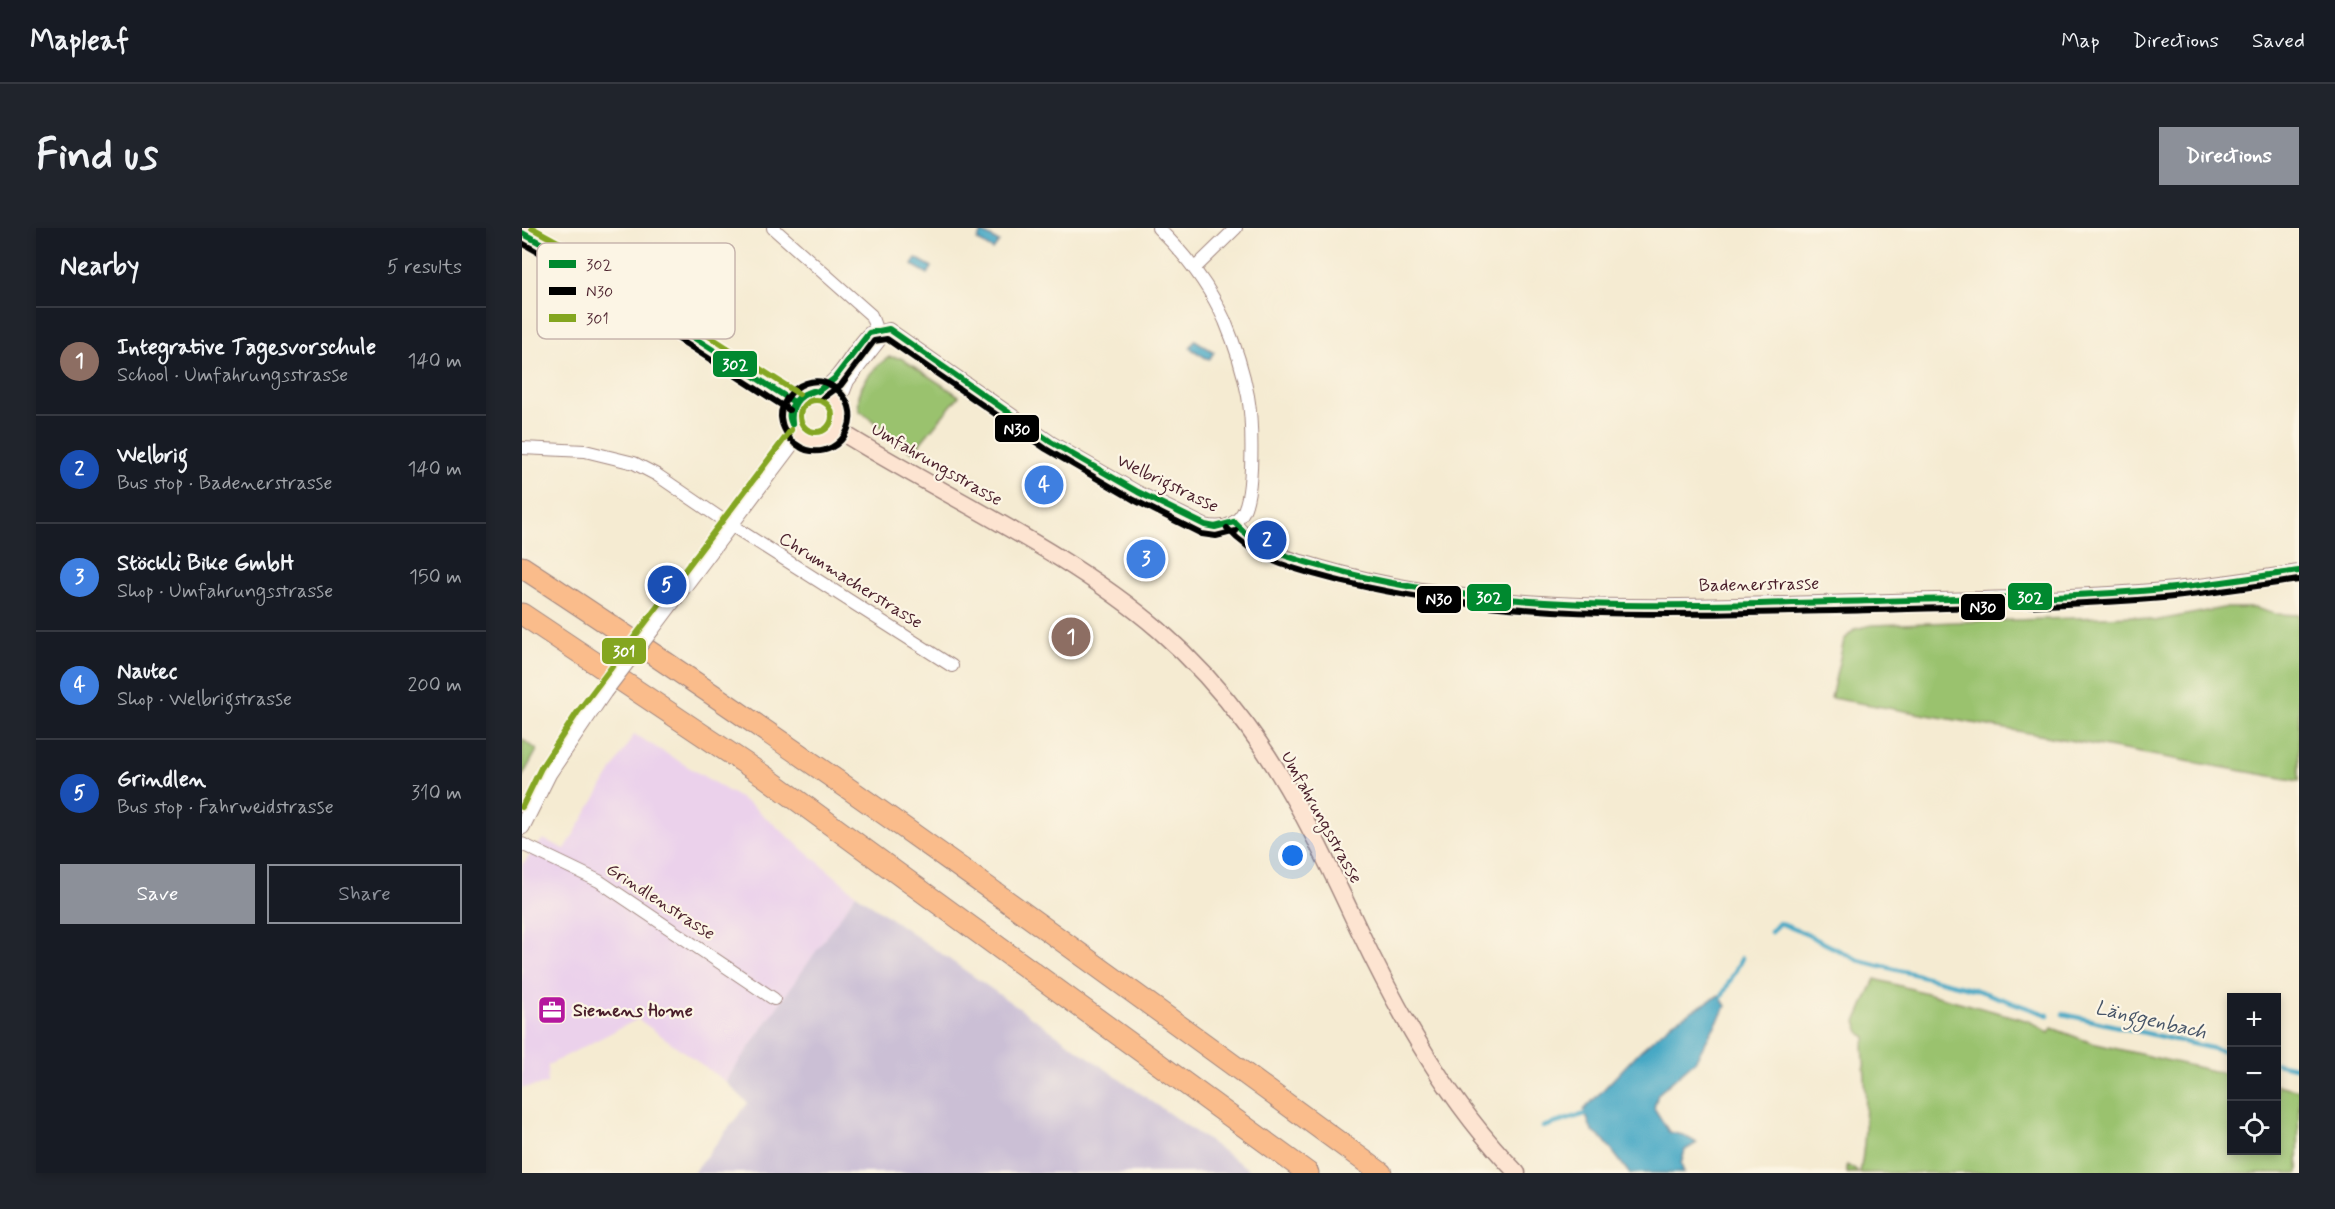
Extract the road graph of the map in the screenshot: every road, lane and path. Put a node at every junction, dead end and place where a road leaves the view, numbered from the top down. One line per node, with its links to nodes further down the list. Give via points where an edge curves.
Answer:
1 (773, 228): 7 (street, via 871,315)
2 (1158, 228): 6 (street, Welbrigstrasse)
3 (1236, 228): 6 (street)
4 (522, 233): 5 (main road)
5 (540, 243)
6 (1194, 268): 15 (street, Welbrigstrasse, via 1225,321 1248,397 1248,490 1242,514)
7 (877, 330): 9 (street, via 868,333 837,376); 11 (street, via 880,340 848,381); 15 (street, Welbrigstrasse, via 889,329 1051,442 1138,492 1205,525 1215,527)
8 (696, 339): 10 (main road)
9 (818, 391): 10 (main road, via 804,394); 11 (main road, via 832,396)
10 (794, 402): 13 (main road, via 790,420)
11 (839, 404): 12 (main road, via 842,421)
12 (838, 430): 13 (main road, via 820,442); 26 (main road, Umfahrungsstrasse, via 1036,545 1114,596 1160,631 1219,692 1260,744 1300,809 1425,1053 1463,1110)
13 (798, 435): 16 (street)
14 (522, 448): 16 (street, Chrummacherstrasse, via 585,451 634,463 682,490)
15 (1234, 522): 18 (street, Badenerstrasse, via 1249,540 1263,547 1339,572 1525,602 1642,604 2008,597 2165,589)
16 (731, 525): 20 (street, Chrummacherstrasse); 21 (street, bridge, via 604,692 549,773)
17 (522, 567): 25 (highway, via 897,822)
18 (2299, 571)
19 (522, 614): 24 (highway, via 764,777)
20 (952, 666)
21 (522, 827)
22 (522, 844): 23 (street, Grindlenstrasse, via 599,881)
23 (774, 999)
24 (1308, 1173)
25 (1381, 1173)
26 (1517, 1173)

